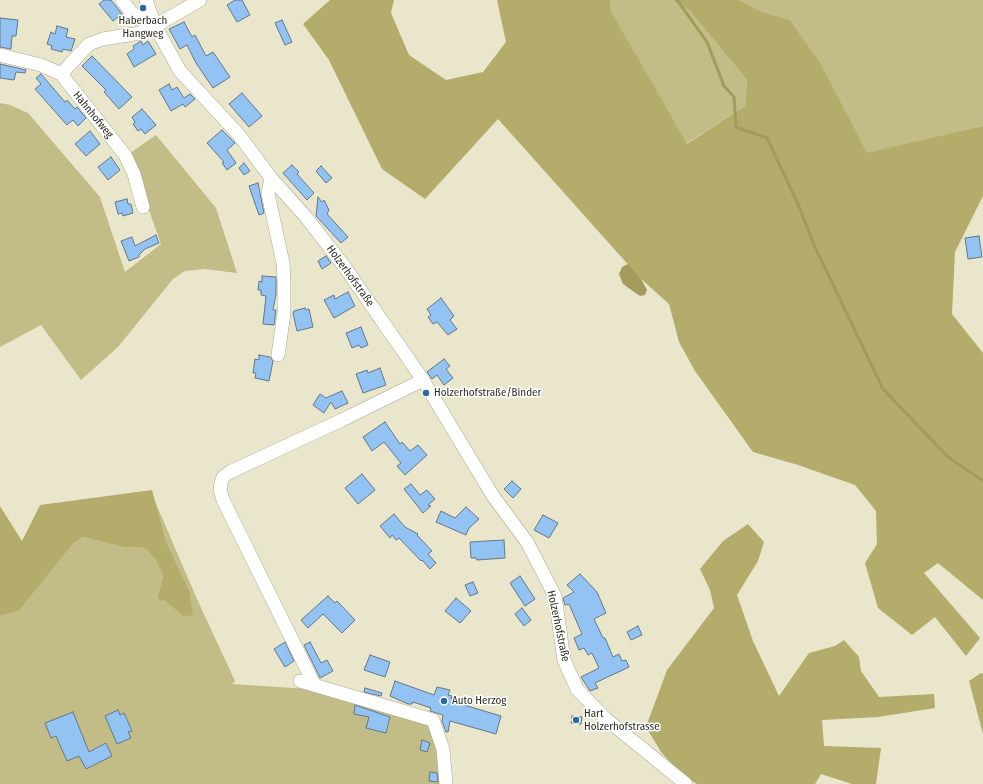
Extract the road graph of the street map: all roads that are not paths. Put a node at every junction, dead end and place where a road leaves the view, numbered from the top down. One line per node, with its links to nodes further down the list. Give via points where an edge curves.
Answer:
1 (122, 0): 4 (street, via 139,18)
2 (146, 0): 4 (street, Holzerhofstraße)
3 (200, 0): 4 (street)
4 (154, 23): 6 (street, via 140,33 102,39 90,44); 7 (street, Holzerhofstraße, via 180,70 239,135)
5 (0, 55): 6 (street, Hahnhofweg, via 41,65)
6 (61, 74): 8 (street, Hahnhofweg, via 125,155 134,174)
7 (272, 178): 9 (street, via 268,194 283,263 284,282 284,313); 10 (street, Holzerhofstraße, via 344,266)
8 (143, 207)
9 (278, 355)
10 (423, 380): 12 (street, via 223,477 220,490 223,500); 14 (street, Holzerhofstraße, via 493,496 527,542 548,580 554,596 564,660 578,689 606,719)
11 (300, 680): 12 (street)
12 (314, 684): 13 (street, via 433,720 443,749)
13 (446, 784)
14 (686, 784)

